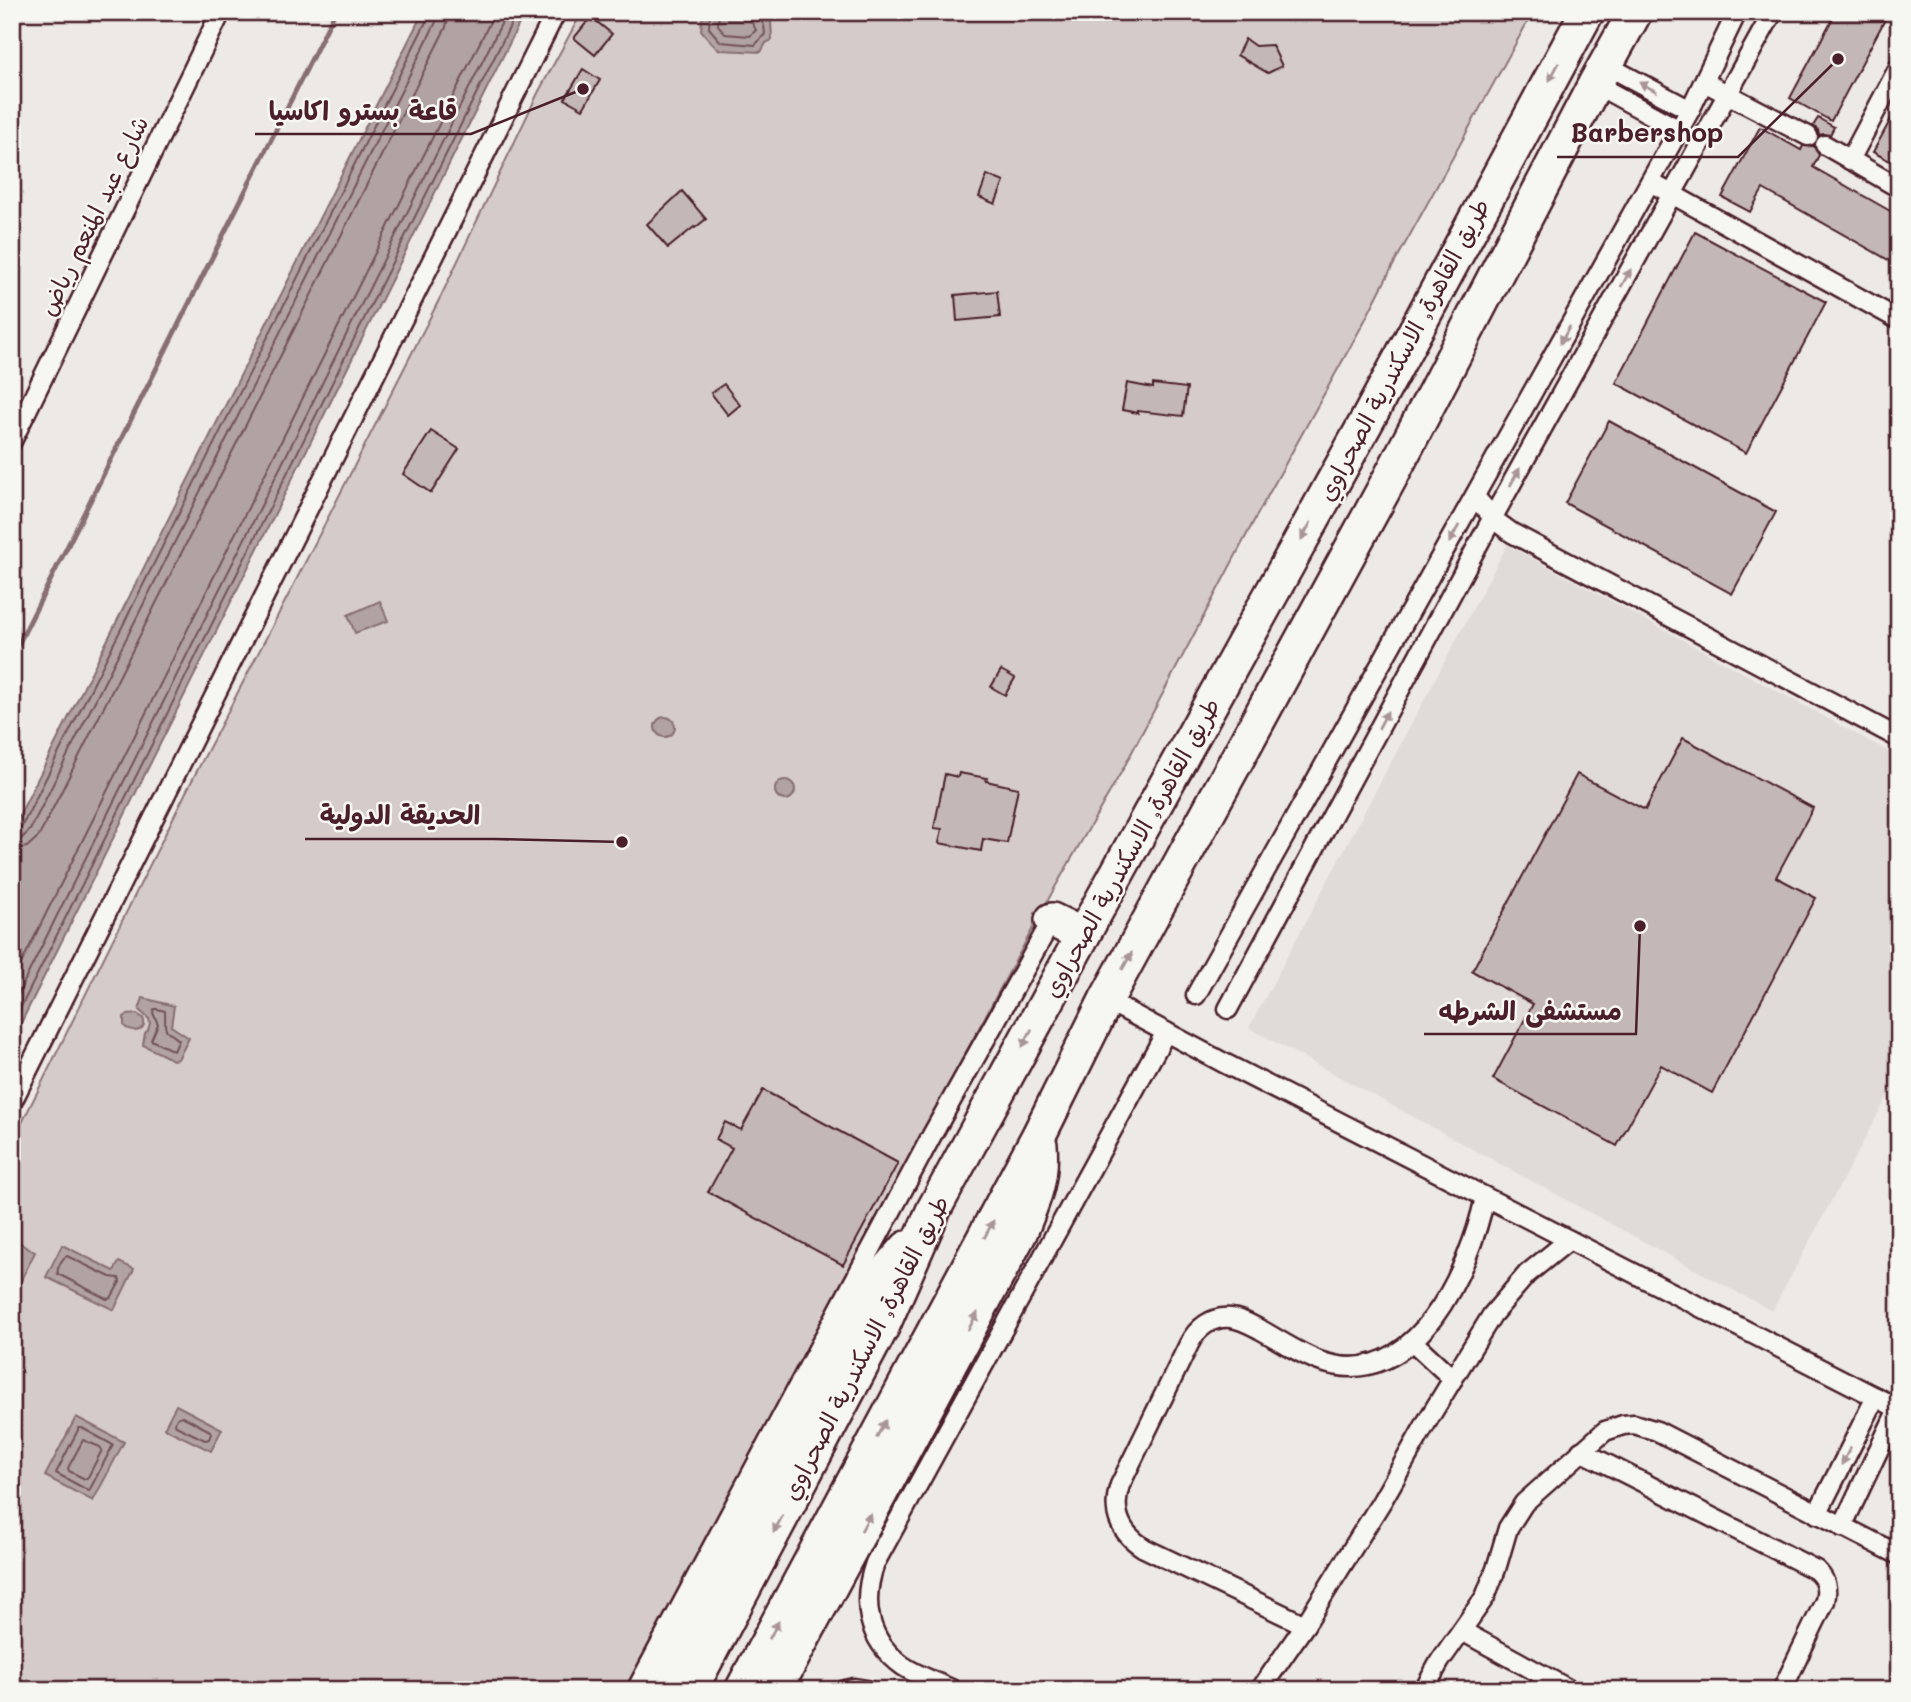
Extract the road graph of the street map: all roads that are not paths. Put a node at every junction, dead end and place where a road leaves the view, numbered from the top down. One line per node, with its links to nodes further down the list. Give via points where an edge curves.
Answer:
1 (220, 12): 20 (street, شارع عبد المنعم رياض)
2 (556, 12): 30 (street)
3 (1587, 12): 25 (highway, طريق القاهرة, الاسكندرية الصحراوي, one-way to 25)
4 (1635, 12): 8 (highway, طريق القاهرة, الاسكندرية الصحراوي)
5 (1737, 12): 9 (street)
6 (1773, 12): 10 (street)
7 (1899, 67): 15 (street)
8 (1601, 75): 11 (street, one-way to 8); 12 (street); 27 (highway, طريق القاهرة, الاسكندرية الصحراوي, one-way to 8, via 1390,478)
9 (1704, 82): 10 (street); 11 (street)
10 (1729, 95): 13 (street); 18 (street)
11 (1690, 110): 12 (street)
12 (1679, 130): 16 (street)
13 (1808, 136)
14 (1825, 145): 15 (street)
15 (1850, 160): 17 (street)
16 (1650, 183): 18 (street); 21 (street, one-way to 21)
17 (1899, 188)
18 (1673, 195): 19 (street); 22 (street, one-way to 18)
19 (1899, 320)
20 (12, 441)
21 (1475, 497): 22 (street); 26 (street, one-way to 26)
22 (1493, 517): 23 (street, via 1512,533); 28 (street, one-way to 22)
23 (1899, 738)
24 (1052, 920): 25 (highway); 46 (street)
25 (1083, 935): 33 (highway, طريق القاهرة, الاسكندرية الصحراوي, one-way to 33)
26 (1195, 995)
27 (1106, 1000): 29 (street); 31 (highway, طريق القاهرة, الاسكندرية الصحراوي)
28 (1228, 1009)
29 (1166, 1032): 32 (street); 53 (street, via 869,1578 868,1612 881,1644 906,1667)
30 (12, 1102)
31 (1039, 1135): 49 (highway, طريق القاهرة, الاسكندرية الصحراوي, one-way to 31); 50 (highway, one-way to 31, via 1020,1233 1042,1166)
32 (1485, 1197): 34 (street); 35 (street, via 1474,1242 1454,1285)
33 (923, 1231): 47 (highway, via 863,1304); 48 (highway, طريق القاهرة, الاسكندرية الصحراوي, one-way to 48, via 883,1325)
34 (1569, 1240): 36 (street, via 1509,1293); 37 (street)
35 (1412, 1341): 36 (street); 43 (street, via 1380,1361 1336,1365 1238,1320 1213,1321 1193,1336 1120,1485 1116,1509 1133,1542)
36 (1453, 1379): 43 (street)
37 (1876, 1397): 38 (street); 40 (street, one-way to 40)
38 (1898, 1409): 41 (street)
39 (1581, 1451): 40 (street, via 1613,1427 1646,1426); 44 (street, via 1514,1517 1485,1597); 56 (street, via 1821,1575 1827,1588 1825,1601)
40 (1817, 1514): 41 (street)
41 (1842, 1527): 42 (street)
42 (1899, 1555)
43 (1305, 1625): 54 (street)
44 (1462, 1631): 45 (street); 55 (street)
45 (1564, 1689)
46 (636, 1690)
47 (660, 1690)
48 (690, 1690)
49 (742, 1690)
50 (775, 1690)
51 (845, 1690): 52 (street)
52 (867, 1690)
53 (953, 1690)
54 (1260, 1690)
55 (1424, 1690)
56 (1782, 1690)

